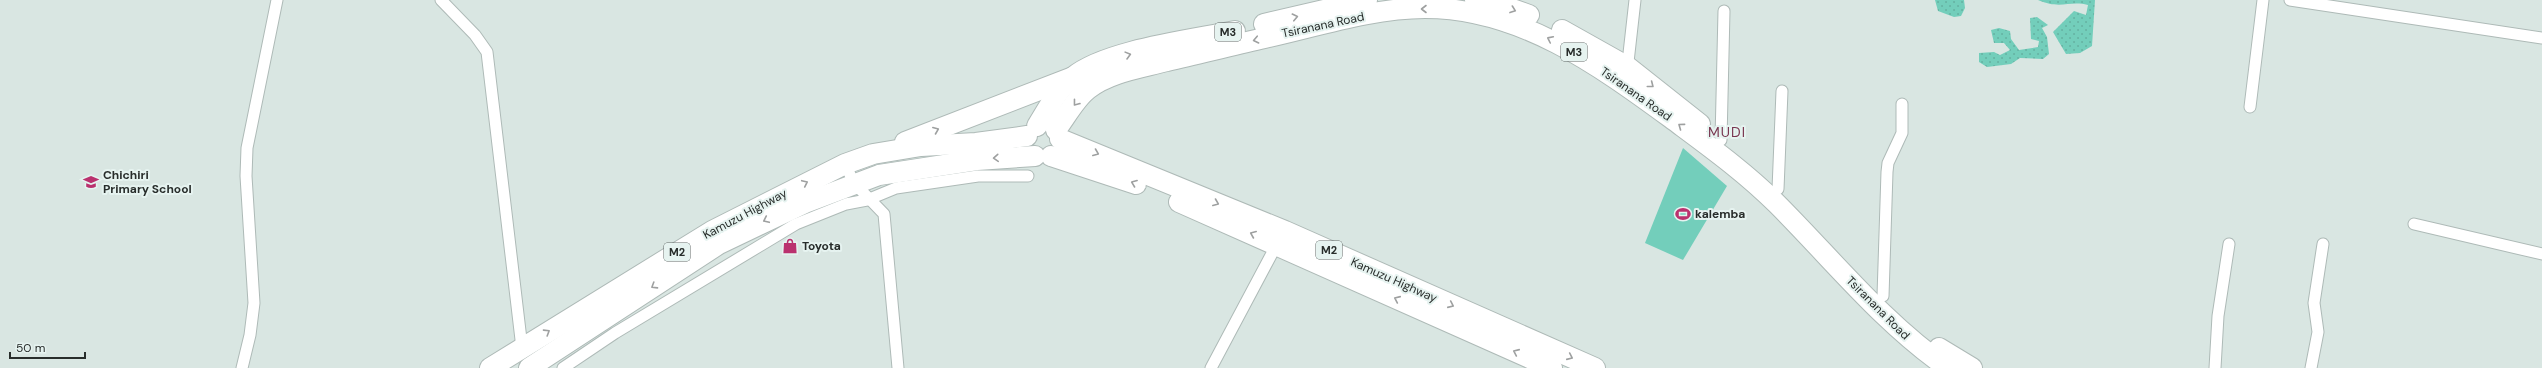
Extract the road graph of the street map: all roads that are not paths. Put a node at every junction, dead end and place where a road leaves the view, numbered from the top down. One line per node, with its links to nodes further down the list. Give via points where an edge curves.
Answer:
1 (277, 0): 30 (street, via 247,148 246,176 254,303)
2 (441, 0): 29 (street, via 475,35 487,52)
3 (1367, 0): 11 (highway, Tsiranana Road / M3, one-way to 3, via 1104,61 1138,52)
4 (1475, 0): 10 (highway, Tsiranana Road / M3, one-way to 10, via 1536,18)
5 (1635, 0): 10 (street)
6 (2263, 0): 14 (street)
7 (2290, 0): 9 (street)
8 (1724, 11): 16 (street)
9 (2542, 38)
10 (1625, 74): 15 (highway, Tsiranana Road / M3, one-way to 15, via 1506,22 1466,12 1426,8 1388,11 1240,43 1100,81 1088,90); 16 (highway, Tsiranana Road / M3, one-way to 16); 38 (highway, Tsiranana Road / M3, one-way to 10, via 1918,347 1880,311 1774,201)
11 (1073, 77): 15 (highway, Tsiranana Road / M3); 17 (highway, one-way to 11)
12 (1782, 91): 21 (street)
13 (1902, 104): 28 (street, via 1902,133 1888,163 1887,172)
14 (2250, 107)
15 (1044, 140): 17 (highway, Kamuzu Highway / M2, via 921,146); 20 (highway, Kamuzu Highway / M2, one-way to 20, via 977,160 879,175); 24 (highway, Kamuzu Highway / M2, one-way to 15); 37 (highway, Kamuzu Highway / M2, one-way to 37, via 1284,231)
16 (1721, 140): 21 (highway, Tsiranana Road / M3)
17 (873, 154): 18 (highway, Kamuzu Highway / M2)
18 (845, 164): 20 (street); 29 (highway, Kamuzu Highway / M2, one-way to 18, via 712,230)
19 (1028, 176): 22 (street, via 978,176 896,188)
20 (854, 183): 22 (street); 32 (highway, Kamuzu Highway / M2, one-way to 32, via 719,244)
21 (1778, 189): 28 (highway, Tsiranana Road / M3)
22 (867, 200): 33 (street, via 846,204 796,224 615,333); 34 (street, via 884,214)
23 (2414, 224): 27 (street)
24 (1277, 244): 35 (street); 36 (highway, Kamuzu Highway / M2, one-way to 24)
25 (2229, 244): 40 (street, via 2218,316)
26 (2323, 244): 41 (street, via 2314,303 2318,332)
27 (2542, 254)
28 (1883, 296): 39 (highway, Tsiranana Road / M3, via 1920,334 1956,361)
29 (522, 348): 31 (highway, Kamuzu Highway / M2)
30 (242, 368)
31 (490, 368)
32 (529, 368)
33 (563, 368)
34 (898, 368)
35 (1211, 368)
36 (1552, 368)
37 (1595, 368)
38 (1948, 368)
39 (1972, 368)
40 (2215, 368)
41 (2312, 368)

